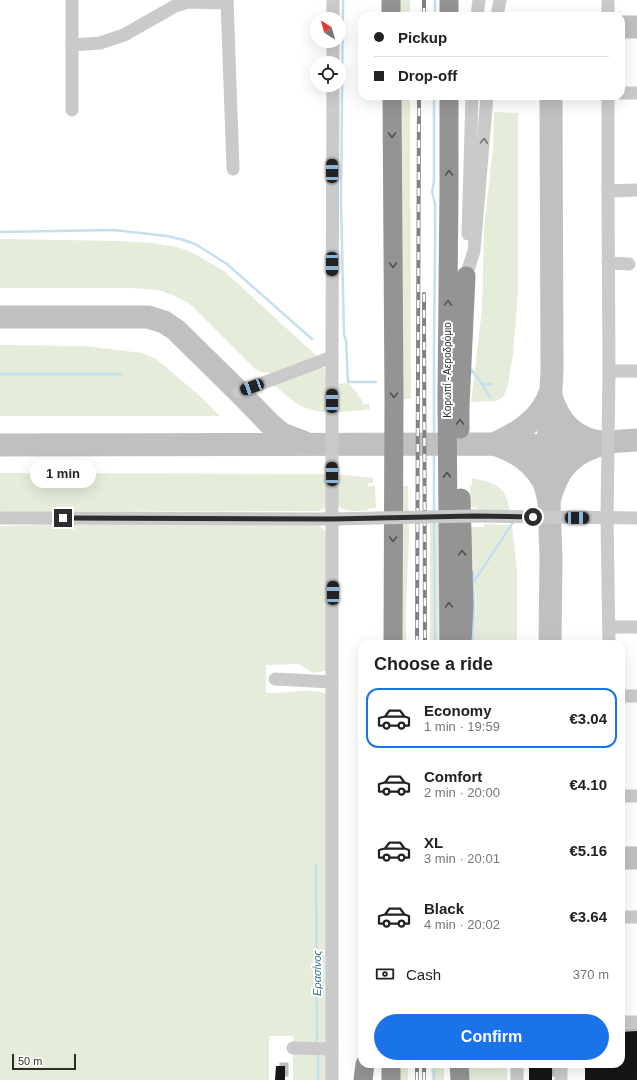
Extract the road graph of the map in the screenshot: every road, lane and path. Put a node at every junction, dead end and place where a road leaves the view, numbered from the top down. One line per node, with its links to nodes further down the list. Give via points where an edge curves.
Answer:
1 (72, 0): 15 (street)
2 (333, 0): 9 (street)
3 (391, 0): 10 (highway)
4 (449, 0): 11 (highway)
5 (479, 0): 12 (street)
6 (500, 0): 13 (street)
7 (608, 0): 14 (street)
8 (227, 2): 15 (street, via 188,2 175,6 124,35 100,43); 25 (street)
9 (333, 12)
10 (391, 12)
11 (449, 12)
12 (478, 12)
13 (498, 12)
14 (608, 12)
15 (72, 45): 24 (street)
16 (332, 92): 31 (street)
17 (625, 93): 18 (street)
18 (637, 93)
19 (392, 100): 41 (highway, one-way to 41)
20 (449, 100): 42 (highway, Κορωπί - Αεροδρόμιο, one-way to 20, via 446,397)
21 (472, 100): 30 (street)
22 (487, 100): 30 (street, one-way to 22, via 474,251)
23 (608, 100): 27 (street)
24 (72, 110)
25 (233, 169)
26 (637, 190): 27 (street)
27 (608, 191): 28 (street)
28 (608, 263): 29 (street); 32 (street)
29 (633, 264)
30 (466, 276): 43 (highway, one-way to 30, via 464,606 460,406)
31 (332, 357): 34 (street); 38 (street)
32 (609, 371): 33 (street); 36 (street)
33 (637, 371)
34 (239, 392)
35 (0, 518): 38 (street)
36 (607, 518): 37 (street); 38 (street, bridge, via 473,516); 39 (street)
37 (637, 518)
38 (333, 519): 46 (street)
39 (609, 627): 40 (street); 44 (street)
40 (637, 627)
41 (393, 640)
42 (450, 640)
43 (462, 640)
44 (609, 640)
45 (275, 679): 46 (street)
46 (332, 682): 56 (street)
47 (625, 696): 48 (street)
48 (637, 696)
49 (625, 796): 50 (street)
50 (637, 796)
51 (625, 917): 52 (street)
52 (637, 917)
53 (625, 1022): 54 (street)
54 (637, 1022)
55 (293, 1048): 56 (street)
56 (324, 1049): 63 (street)
57 (364, 1068): 64 (highway)
58 (392, 1068): 65 (highway)
59 (451, 1068): 66 (highway)
60 (459, 1068): 67 (highway)
61 (517, 1068): 68 (street)
62 (561, 1068): 69 (street)
63 (332, 1080)
64 (363, 1080)
65 (392, 1080)
66 (451, 1080)
67 (460, 1080)
68 (517, 1080)
69 (562, 1080)

